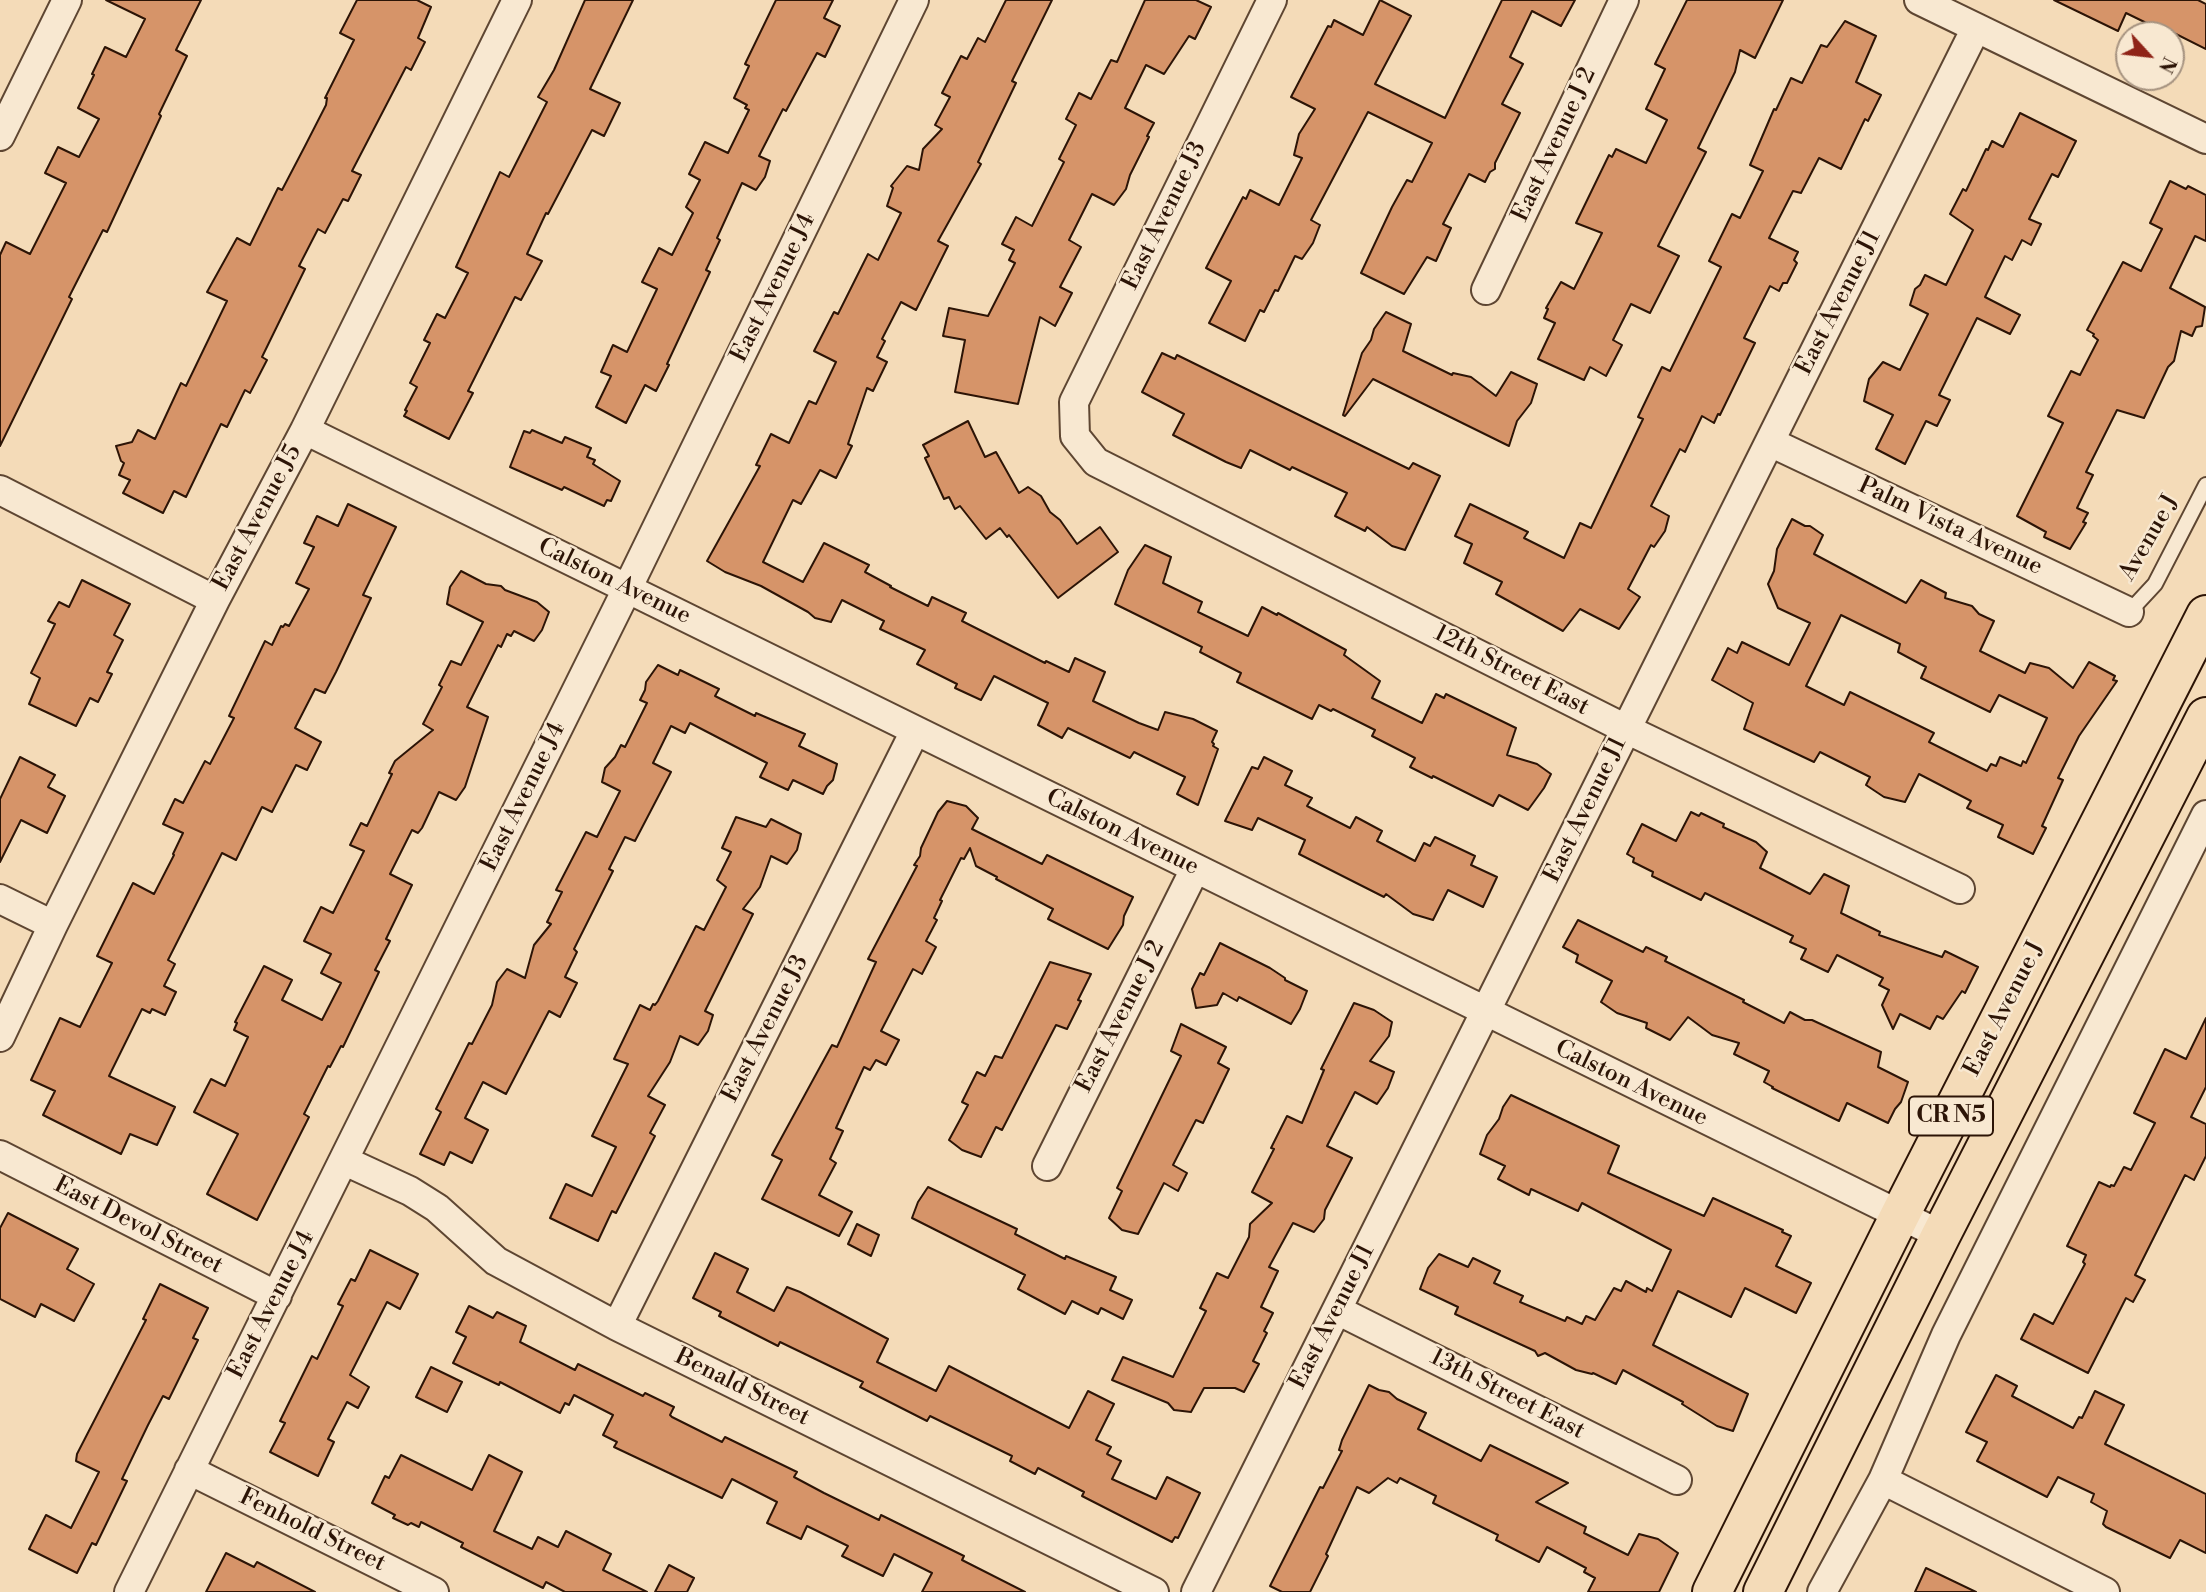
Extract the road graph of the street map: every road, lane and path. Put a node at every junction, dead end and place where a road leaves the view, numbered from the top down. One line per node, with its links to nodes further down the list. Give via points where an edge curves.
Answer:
1 (67, 0): 8 (street)
2 (517, 0): 11 (street, East Avenue J5)
3 (914, 0): 16 (street, East Avenue J4)
4 (1272, 0): 12 (street, East Avenue J3, via 1074,402)
5 (1624, 0): 10 (street, East Avenue J 2)
6 (1919, 0): 7 (street)
7 (1976, 28): 9 (street); 13 (street, East Avenue J1)
8 (0, 136)
9 (2206, 139)
10 (1486, 290)
11 (304, 430): 16 (street, Calston Avenue); 17 (street, East Avenue J5)
12 (1075, 436): 21 (street, 12th Street East, via 1096,462)
13 (1770, 442): 18 (street, Palm Vista Avenue); 21 (street, East Avenue J1)
14 (2206, 485): 18 (lane, Avenue J, via 2155,584)
15 (0, 490): 17 (street)
16 (627, 589): 22 (street, Calston Avenue); 31 (street, East Avenue J4)
17 (215, 600): 27 (street, East Avenue J5)
18 (2129, 612)
19 (2202, 636): 33 (main road, East Avenue J / CR N5)
20 (2206, 717): 34 (main road, East Avenue J / CR N5)
21 (1626, 729): 25 (street, 12th Street East); 28 (street, East Avenue J1)
22 (915, 731): 24 (street, Calston Avenue); 37 (street, East Avenue J3)
23 (2206, 815): 40 (street, via 1952,1323)
24 (1195, 869): 28 (street, Calston Avenue); 32 (street, East Avenue J 2)
25 (1960, 889)
26 (0, 899): 27 (street)
27 (53, 925): 29 (street, East Avenue J5)
28 (1485, 1012): 33 (street, Calston Avenue); 36 (street, East Avenue J1)
29 (0, 1037)
30 (0, 1155): 35 (street, East Devol Street)
31 (345, 1161): 35 (street, East Avenue J4); 37 (street, Benald Street, via 410,1191 437,1208 496,1261)
32 (1047, 1166)
33 (1900, 1215): 34 (street, Calston Avenue); 45 (main road, East Avenue J / CR N5)
34 (1941, 1235): 46 (main road, East Avenue J / CR N5)
35 (277, 1296): 38 (street, East Avenue J4)
36 (1337, 1310): 39 (street, 13th Street East); 44 (street, East Avenue J1)
37 (617, 1326): 43 (street, Benald Street)
38 (189, 1470): 41 (street, East Avenue J4); 42 (street, Fenhold Street)
39 (1677, 1480)
40 (1882, 1480): 47 (street); 48 (street)
41 (130, 1592)
42 (434, 1592)
43 (1154, 1592)
44 (1196, 1592)
45 (1712, 1592)
46 (1763, 1592)
47 (1822, 1592)
48 (2105, 1592)

